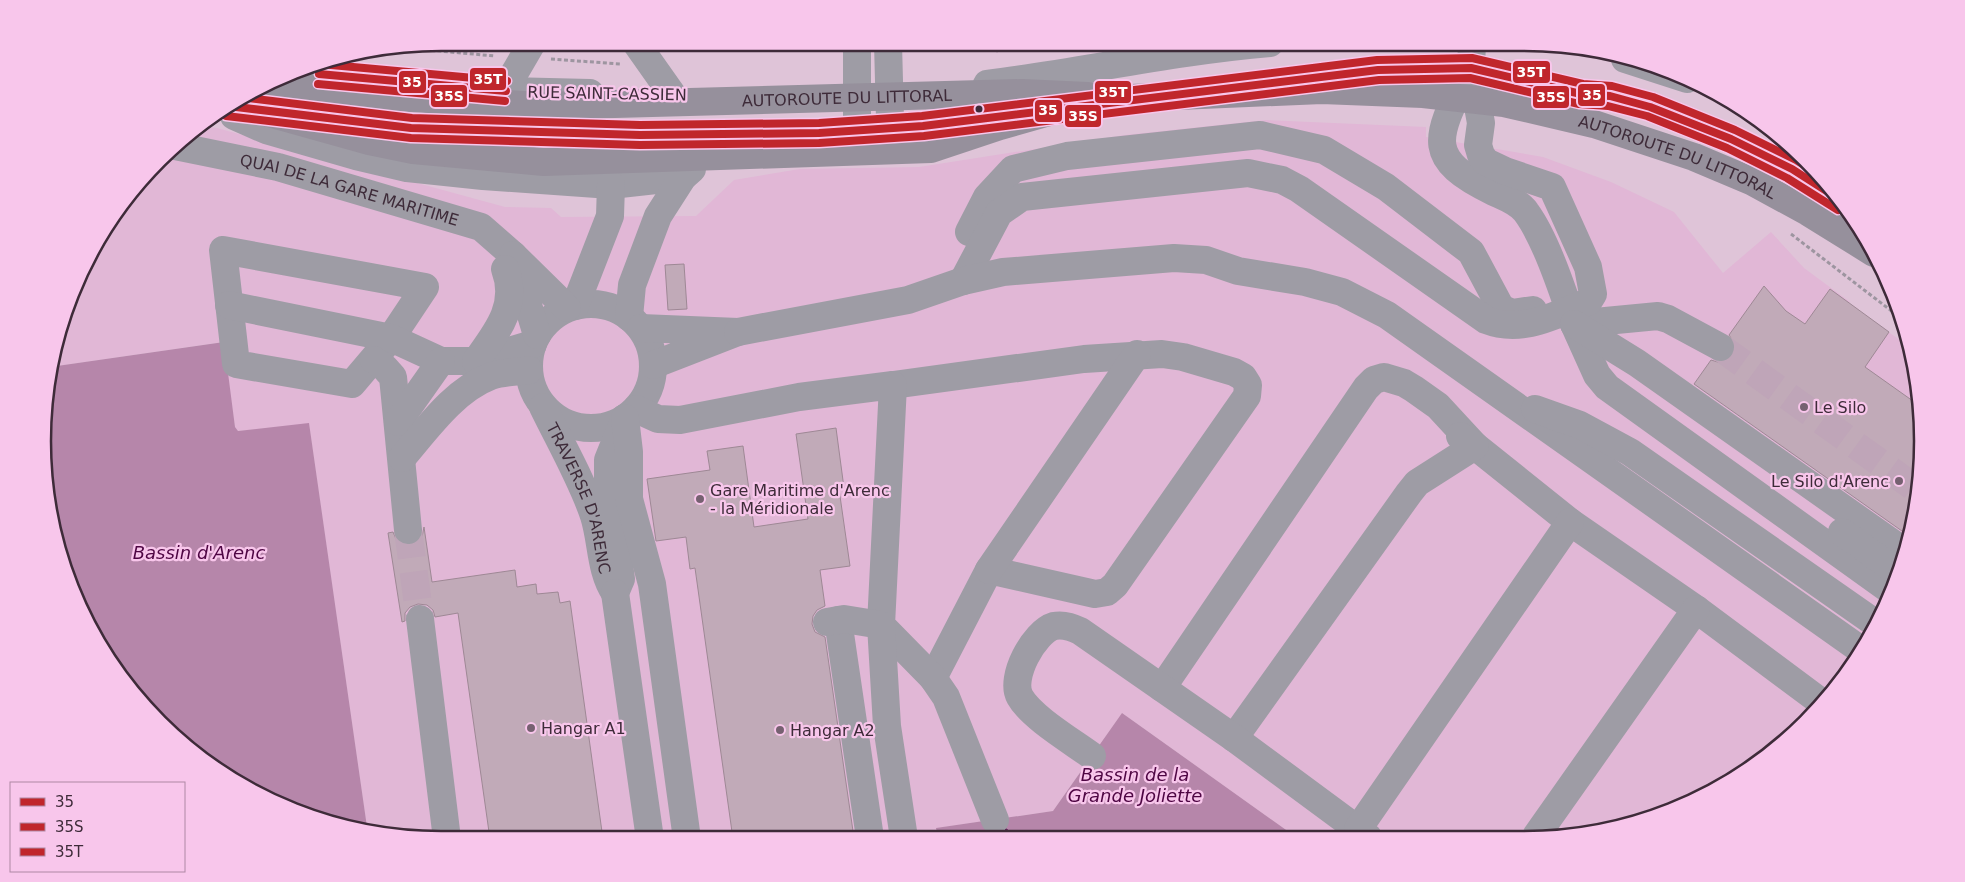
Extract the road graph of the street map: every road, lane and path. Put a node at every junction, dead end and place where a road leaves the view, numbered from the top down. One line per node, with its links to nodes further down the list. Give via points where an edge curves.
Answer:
1 (527, 51): 11 (street)
2 (642, 51): 12 (street)
3 (857, 51): 10 (street)
4 (888, 51): 9 (street)
5 (1201, 51): 9 (street, RUE SAINT-CASSIEN, via 977,86)
6 (1471, 55): 17 (street, via 1378,70); 24 (street, via 1581,94 1610,96 1650,107 1731,139 1792,169); 32 (street, via 1445,120 1444,156 1452,167 1526,211); 32 (street, via 1481,123 1478,146 1482,155 1486,162 1505,171 1552,187 1588,267 1591,299)
7 (332, 69): 11 (street, RUE SAINT-CASSIEN)
8 (282, 85): 13 (highway, AUTOROUTE DU LITTORAL, via 540,106 1022,93)
9 (889, 89): 10 (street, RUE SAINT-CASSIEN); 17 (street)
10 (857, 90): 12 (street, RUE SAINT-CASSIEN, via 726,96); 18 (street)
11 (504, 91): 12 (street, RUE SAINT-CASSIEN)
12 (672, 94)
13 (1131, 98): 15 (highway, via 1049,112 931,149 544,162 413,150); 27 (highway, AUTOROUTE DU LITTORAL, via 1322,90 1423,94 1504,103 1594,124 1694,157 1760,186)
14 (239, 108): 15 (street)
15 (258, 110): 19 (street, via 411,128)
16 (228, 114): 23 (street, via 266,130 407,168)
17 (890, 128): 18 (street)
18 (858, 131): 19 (street)
19 (733, 135): 22 (street)
20 (184, 148): 28 (street, QUAI DE LA GARE MARITIME, via 278,167 403,202 481,227)
21 (1029, 165): 25 (street); 29 (street, via 1013,169 987,196); 32 (street, via 1067,156 1260,135 1307,144 1336,155 1386,187 1464,246 1476,259 1501,308 1512,312)
22 (683, 177): 23 (street); 34 (street, via 658,216 632,285)
23 (611, 185): 31 (street, via 610,216)
24 (1819, 186)
25 (1035, 195): 29 (street, via 1022,197 999,212); 32 (street, via 1262,175 1299,189 1486,320 1506,326 1531,324)
26 (1786, 230): 33 (path)
27 (1862, 245)
28 (504, 247): 31 (street, QUAI DE LA GARE MARITIME); 37 (street); 42 (street, via 510,300 504,320)
29 (951, 284): 35 (street, via 899,302); 47 (street, via 1003,272 1174,258 1206,260 1238,272 1304,282 1342,292 1387,315)
30 (229, 305): 36 (street); 36 (street, via 223,250 426,287); 41 (street, via 236,364 352,384)
31 (571, 307): 34 (street, via 594,304 613,307); 37 (street, via 550,319)
32 (1569, 311): 38 (street, via 1658,316); 39 (street); 57 (street, via 1637,363)
33 (1891, 311)
34 (635, 322): 35 (street); 44 (street, via 650,345)
35 (738, 332): 44 (street)
36 (391, 338): 41 (street); 43 (street)
37 (535, 340): 42 (street); 45 (street)
38 (1720, 347)
39 (1586, 350): 59 (street); 61 (street, via 1597,375 1607,387)
40 (1137, 354): 46 (street); 60 (street); 60 (street, via 1184,357 1234,372 1243,377 1248,386 1247,396 1115,584 1106,592 1095,594)
41 (374, 360): 51 (street, via 393,377)
42 (476, 360): 43 (street)
43 (441, 361): 51 (street)
44 (653, 365): 50 (street, via 648,389)
45 (529, 370): 48 (street, via 535,393); 53 (street, via 492,375 469,386)
46 (893, 385): 50 (street, via 800,397 680,420); 66 (street)
47 (1490, 388): 65 (street, via 1524,406 1580,424 1630,452); 67 (street)
48 (542, 403): 50 (street, via 555,416 580,426 608,426); 55 (street, TRAVERSE D'ARENC, via 594,514)
49 (1407, 405): 52 (street)
50 (630, 414): 58 (street, TRAVERSE D'ARENC, via 608,460 608,488); 77 (street, via 629,499 652,584)
51 (398, 422): 53 (street)
52 (1475, 446): 54 (street); 69 (street, via 1438,406 1414,389 1384,377 1374,380); 71 (street, via 1417,483)
53 (402, 458): 56 (street)
54 (1570, 522): 63 (street); 81 (street)
55 (597, 527): 58 (street); 62 (street, TRAVERSE D'ARENC, via 606,581)
56 (408, 530)
57 (1898, 547)
58 (617, 557): 62 (street, TRAVERSE D'ARENC, via 621,579)
59 (1892, 568)
60 (989, 570): 68 (street)
61 (1885, 587)
62 (615, 593): 76 (street, TRAVERSE D'ARENC)
63 (1696, 609): 70 (street); 74 (street)
64 (420, 619): 75 (street)
65 (1870, 620)
66 (881, 625): 68 (street); 78 (street, via 856,620 833,621); 79 (street, via 888,726)
67 (1856, 646)
68 (933, 678): 73 (street, via 946,697)
69 (1162, 688): 71 (street); 72 (street, via 1080,631 1057,625 1048,629 1028,653 1020,669 1017,690 1030,709)
70 (1816, 699)
71 (1234, 738): 80 (street)
72 (1092, 756)
73 (995, 820)
74 (1540, 830)
75 (445, 831)
76 (649, 831)
77 (686, 831)
78 (869, 831)
79 (903, 831)
80 (1360, 831)
81 (1364, 831)

